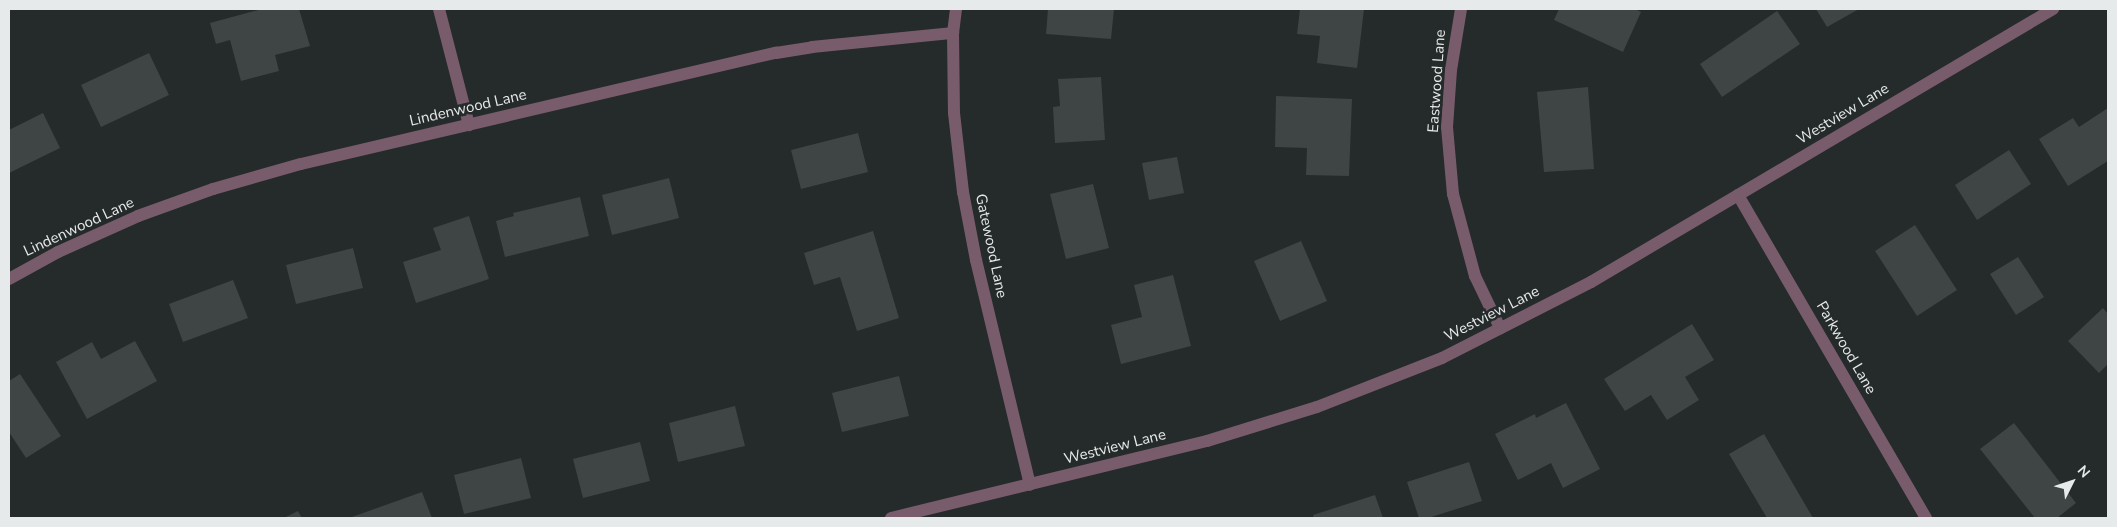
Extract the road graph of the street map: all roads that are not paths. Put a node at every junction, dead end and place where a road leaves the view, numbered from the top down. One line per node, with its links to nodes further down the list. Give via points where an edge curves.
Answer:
1 (439, 9): 6 (street)
2 (956, 9): 5 (street, Gatewood Lane)
3 (1461, 9): 9 (street, Eastwood Lane, via 1451,70 1447,127 1453,194 1475,276)
4 (2053, 9): 7 (street, Westview Lane)
5 (953, 34): 6 (street, Lindenwood Lane, via 776,53); 10 (street, Gatewood Lane, via 954,113 963,192)
6 (469, 125): 8 (street, Lindenwood Lane, via 301,164 213,189 138,216)
7 (1738, 195): 9 (street, Westview Lane, via 1591,282); 12 (street, Parkwood Lane)
8 (9, 278)
9 (1500, 328): 10 (street, Westview Lane, via 1442,358 1317,407 1207,442)
10 (1030, 485): 11 (street, Westview Lane)
11 (891, 518)
12 (1926, 518)

